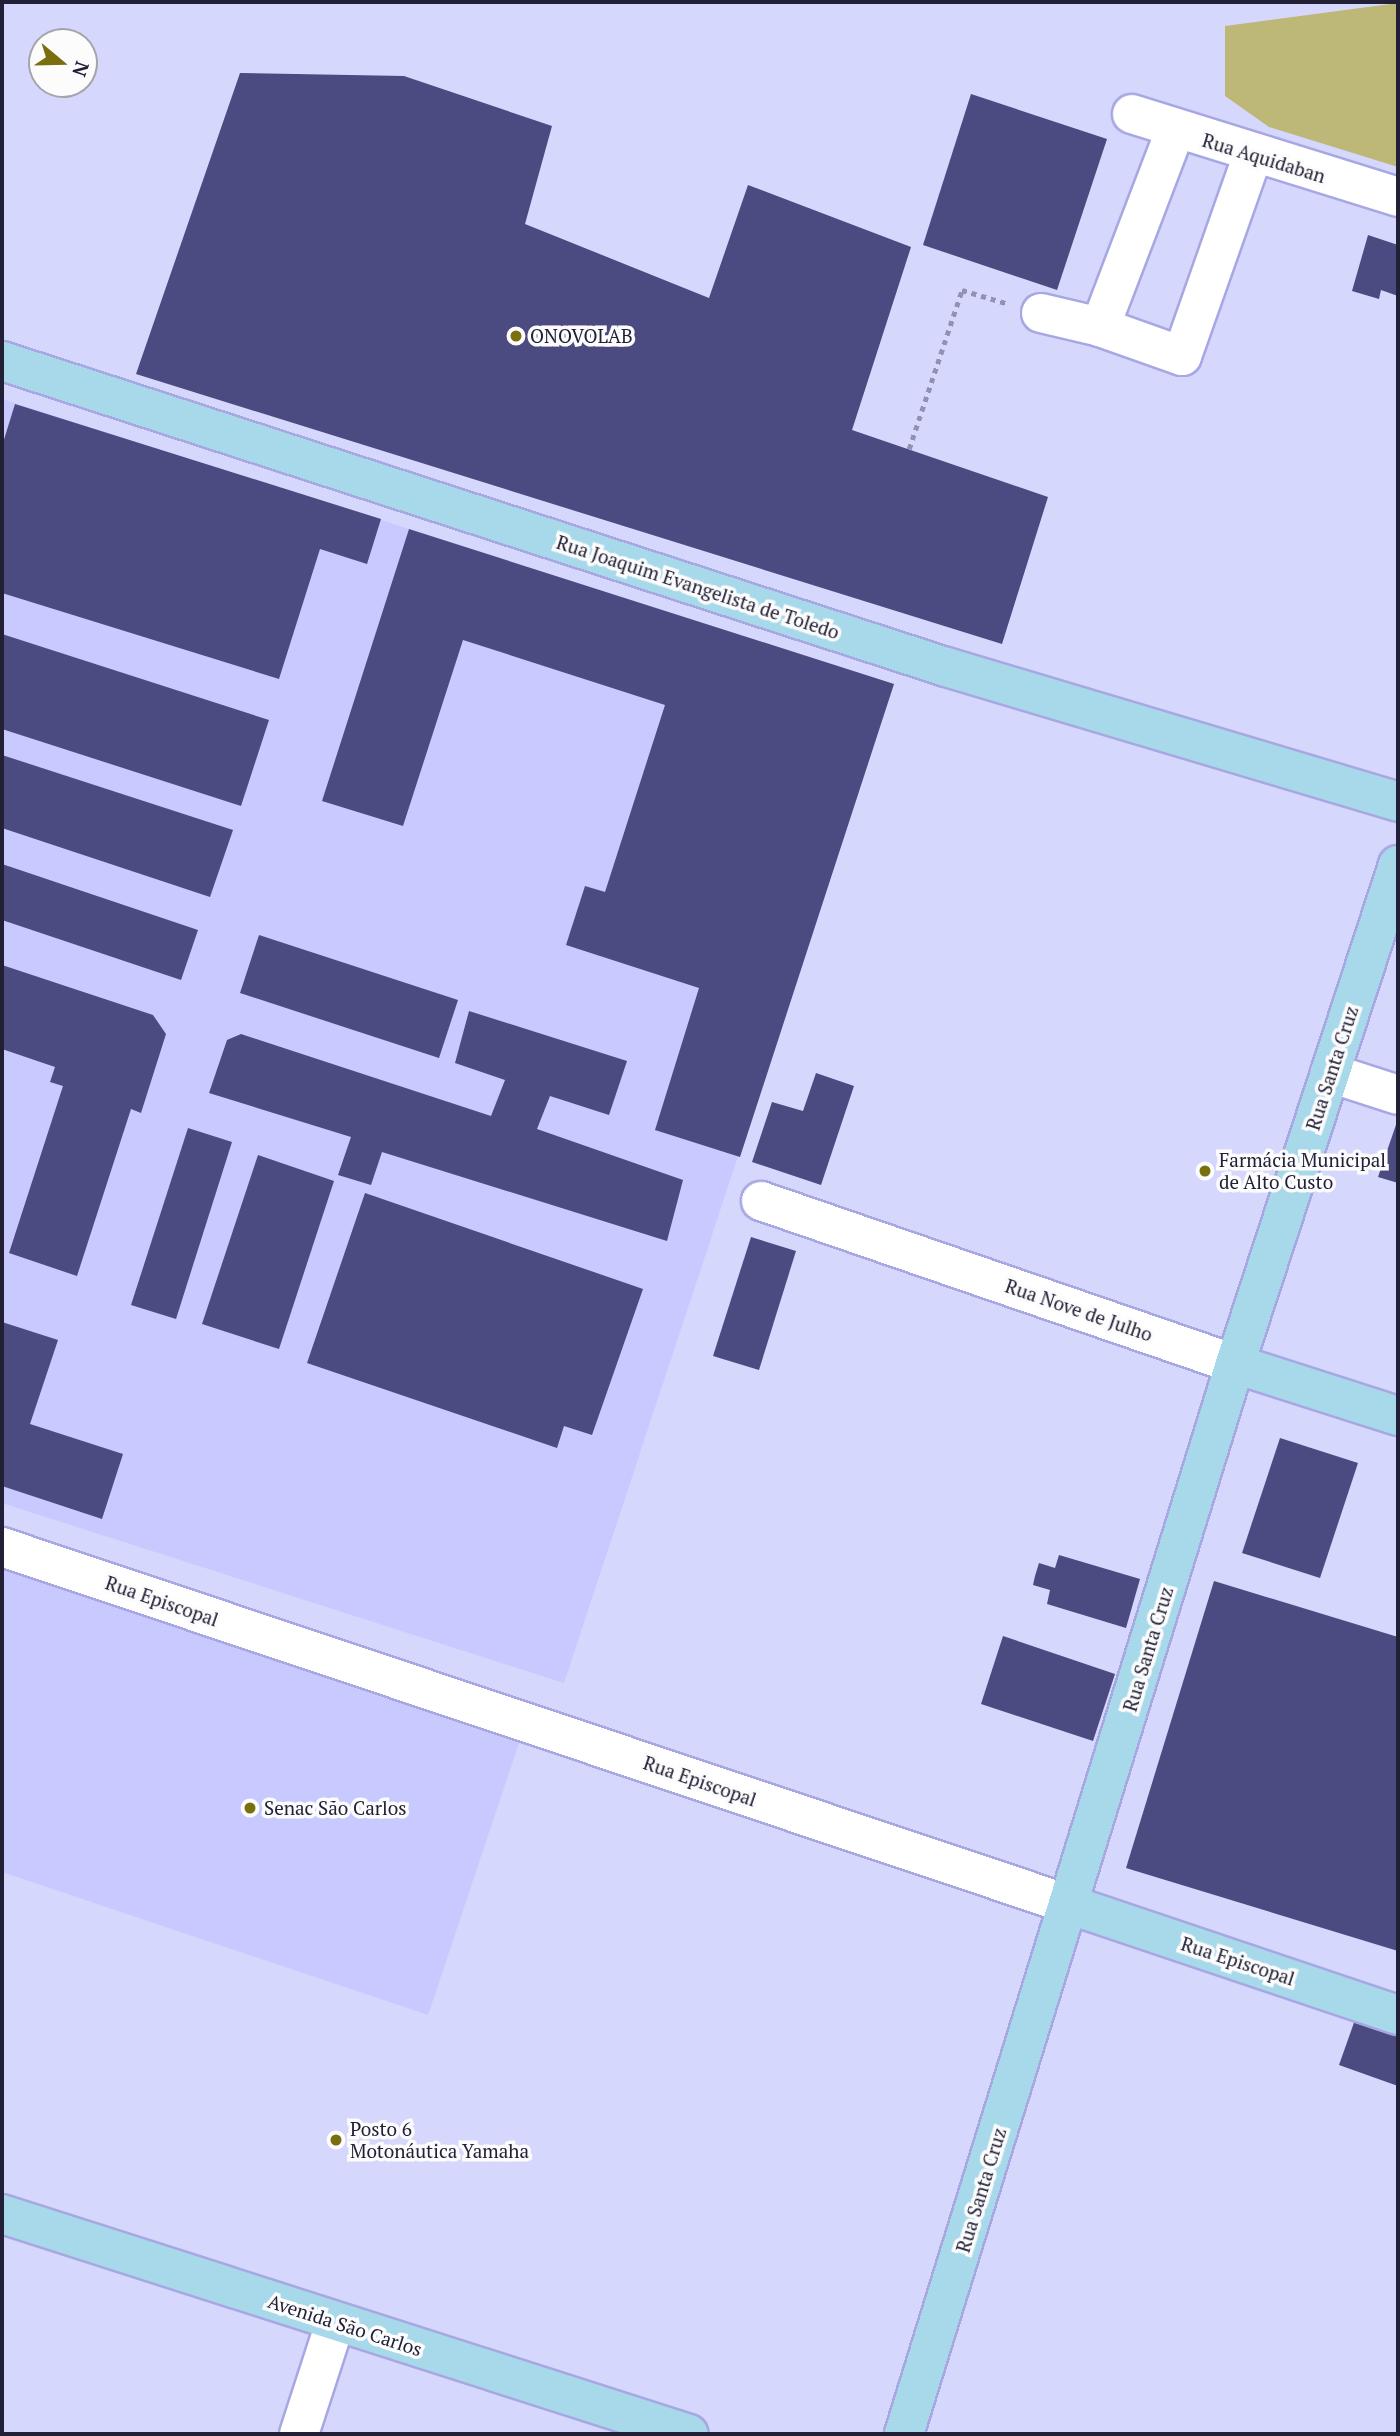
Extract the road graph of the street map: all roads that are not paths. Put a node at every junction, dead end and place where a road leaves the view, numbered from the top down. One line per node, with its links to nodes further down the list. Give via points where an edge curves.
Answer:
1 (1132, 114): 2 (street, Rua Aquidaban)
2 (1175, 131): 3 (street, Rua Aquidaban); 6 (street)
3 (1253, 154): 4 (street, Rua Aquidaban); 6 (street, via 1182,355)
4 (1398, 197)
5 (1041, 313): 6 (street)
6 (1100, 327)
7 (2, 361): 8 (main road, Rua Joaquim Evangelista de Toledo, via 946,667)
8 (1398, 802)
9 (1398, 865): 10 (main road, Rua Santa Cruz)
10 (1330, 1073): 11 (street); 13 (main road, Rua Santa Cruz)
11 (1398, 1095)
12 (761, 1201): 13 (street, Rua Nove de Julho)
13 (1235, 1364): 14 (main road, Rua Nove de Julho); 16 (main road, Rua Santa Cruz)
14 (1398, 1416)
15 (2, 1547): 16 (street, Rua Episcopal)
16 (1070, 1905): 17 (main road, Rua Episcopal); 22 (main road, Rua Santa Cruz)
17 (1398, 2015)
18 (2, 2214): 19 (main road, Avenida São Carlos)
19 (335, 2323): 20 (street); 21 (main road, Avenida São Carlos)
20 (299, 2434)
21 (689, 2434)
22 (904, 2434)

